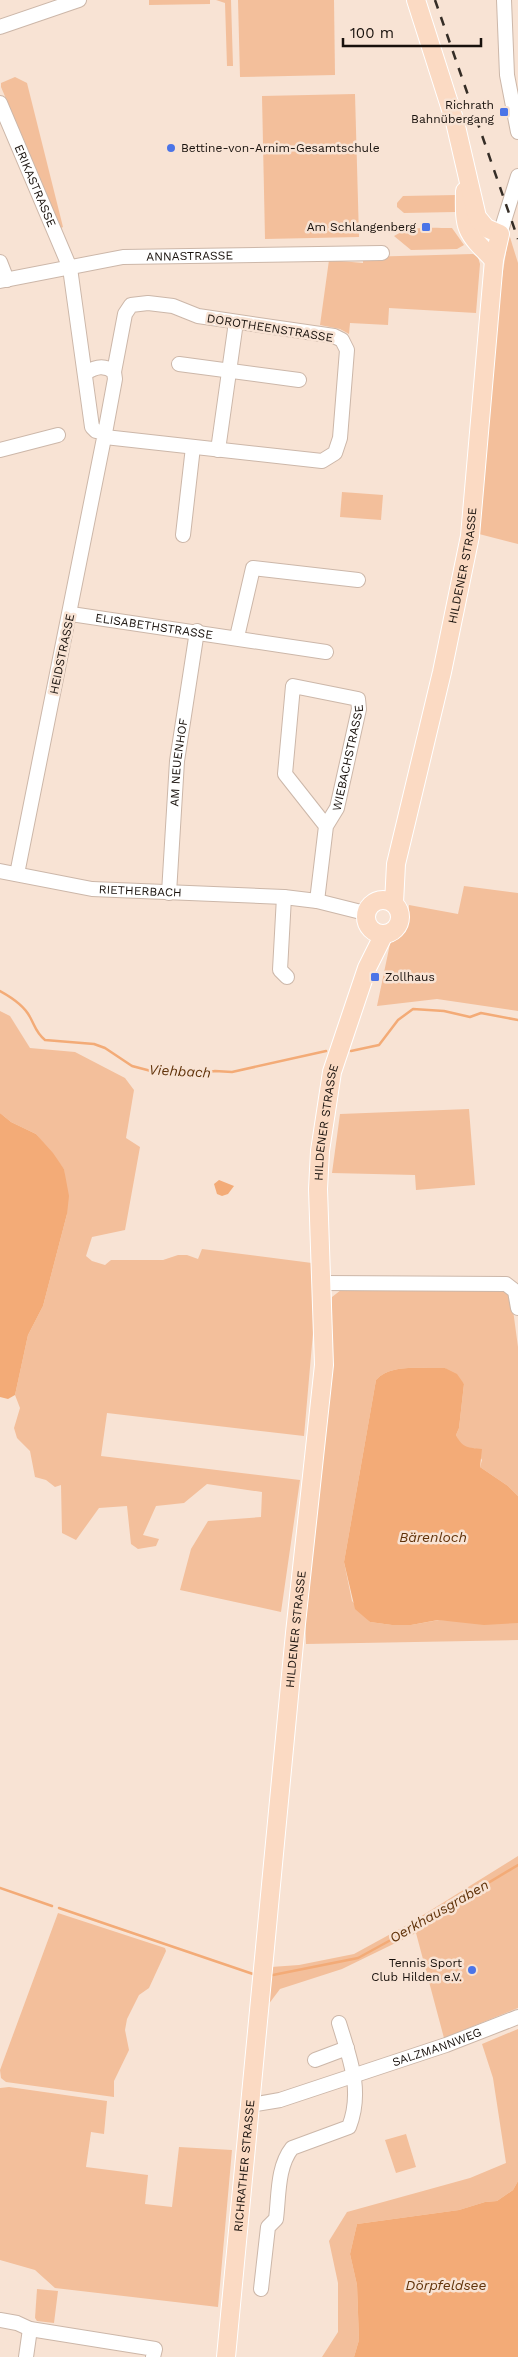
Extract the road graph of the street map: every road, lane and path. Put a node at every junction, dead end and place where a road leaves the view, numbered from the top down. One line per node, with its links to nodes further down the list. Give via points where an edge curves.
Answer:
1 (78, 0): 4 (street)
2 (416, 0): 8 (main road, via 455,122)
3 (504, 0): 6 (street, via 507,75)
4 (0, 27)
5 (0, 103): 14 (street, ERIKASTRASSE)
6 (518, 128): 7 (street)
7 (518, 132)
8 (466, 168): 10 (main road, via 481,224); 12 (main road, via 466,224 474,240)
9 (518, 176): 10 (street)
10 (500, 234): 12 (main road, HILDENER STRASSE)
11 (382, 253): 14 (street, ANNASTRASSE, via 123,257)
12 (494, 260): 39 (main road, HILDENER STRASSE, via 470,536 444,664)
13 (0, 262): 15 (street)
14 (70, 268): 15 (street, ANNASTRASSE); 20 (street)
15 (4, 281)
16 (236, 322): 18 (street); 19 (street, DOROTHEENSTRASSE, via 198,316 173,306 131,305 125,314); 26 (street, DOROTHEENSTRASSE, via 323,334 342,340 347,350 340,438 336,453 322,461)
17 (178, 364): 18 (street)
18 (230, 371): 21 (street); 26 (street)
19 (114, 372): 20 (street, via 102,367); 23 (street, HEIDSTRASSE)
20 (86, 373): 23 (street, via 92,427)
21 (299, 380)
22 (58, 435): 25 (street)
23 (105, 435): 24 (street, DOROTHEENSTRASSE); 29 (street, HEIDSTRASSE)
24 (193, 447): 26 (street, DOROTHEENSTRASSE); 27 (street)
25 (0, 450)
26 (218, 450)
27 (183, 535)
28 (358, 580): 31 (street, via 253,568)
29 (70, 614): 30 (street, ELISABETHSTRASSE); 35 (street, HEIDSTRASSE)
30 (197, 631): 31 (street, ELISABETHSTRASSE); 36 (street, AM NEUENHOF, via 177,761)
31 (237, 637): 32 (street, ELISABETHSTRASSE)
32 (326, 652)
33 (326, 826): 33 (street, WIEBACHSTRASSE, via 337,808 359,710 358,698 293,686 285,774); 38 (street, WIEBACHSTRASSE)
34 (0, 871): 35 (street, RIETHERBACH)
35 (16, 874): 36 (street, RIETHERBACH, via 92,889)
36 (169, 893): 37 (street, RIETHERBACH)
37 (284, 897): 38 (street, RIETHERBACH); 42 (street, via 280,970)
38 (317, 901): 40 (street, RIETHERBACH)
39 (387, 901): 40 (main road, via 374,901); 41 (main road, via 401,918 393,932)
40 (365, 913): 41 (main road, via 365,920)
41 (378, 932): 43 (main road, HILDENER STRASSE, via 332,1072 320,1151 318,1189)
42 (288, 976)
43 (322, 1283): 44 (street, via 506,1284 515,1292); 45 (main road, HILDENER STRASSE, via 324,1365)
44 (518, 1308)
45 (263, 1975): 51 (main road, RICHRATHER STRASSE)
46 (518, 2017): 50 (street, SALZMANNWEG)
47 (339, 2023): 48 (street)
48 (347, 2048): 49 (street); 50 (street)
49 (315, 2060)
50 (354, 2075): 51 (street, SALZMANNWEG, via 280,2100); 52 (street, via 357,2099 349,2126 292,2148 285,2156 276,2219 268,2227)
51 (251, 2105): 58 (main road, RICHRATHER STRASSE)
52 (261, 2289)
53 (0, 2320): 54 (street)
54 (30, 2329): 55 (street); 56 (street)
55 (129, 2351): 57 (street, via 155,2349)
56 (26, 2357)
57 (154, 2357)
58 (226, 2357)

